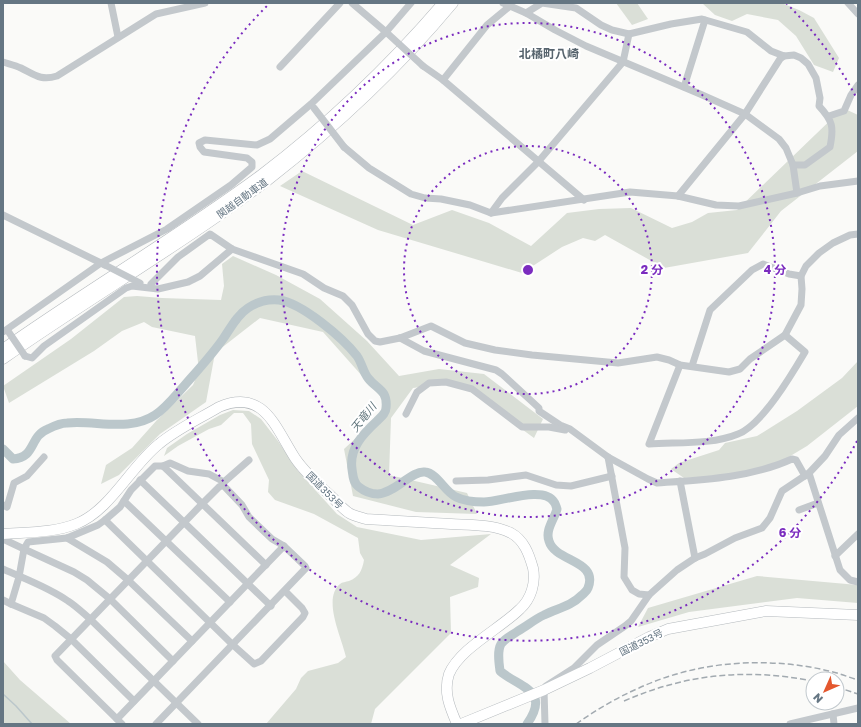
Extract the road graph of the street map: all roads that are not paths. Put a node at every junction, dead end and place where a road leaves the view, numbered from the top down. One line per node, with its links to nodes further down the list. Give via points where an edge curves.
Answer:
1 (111, 3): 15 (street)
2 (205, 3): 15 (street, via 156,14)
3 (340, 3): 19 (street)
4 (352, 3): 13 (street)
5 (411, 3): 13 (street)
6 (443, 3): 43 (highway, 関越自動車道, via 394,58 342,108 287,154 207,213)
7 (453, 3): 44 (highway, 関越自動車道, via 399,64 340,120 283,168 206,224)
8 (848, 3): 11 (street)
9 (508, 4): 10 (street); 20 (street)
10 (526, 13): 14 (street, via 542,3 576,8 601,25); 18 (street, via 586,46)
11 (858, 14)
12 (705, 20): 14 (street, via 671,24); 16 (street, via 747,32 771,51); 22 (street)
13 (386, 32): 20 (street, bridge, via 423,66); 23 (street)
14 (629, 34): 18 (street)
15 (118, 37): 17 (street, via 50,78 43,78)
16 (784, 56): 24 (street); 25 (street, via 794,55 808,64 816,78 819,106)
17 (3, 62)
18 (623, 62): 22 (street); 26 (street)
19 (280, 68)
20 (443, 80): 26 (street)
21 (858, 85): 25 (street, via 844,111)
22 (684, 87): 24 (street)
23 (313, 106): 32 (street, bridge, via 344,147 369,168 411,194 470,205); 36 (street, via 273,137 257,145 205,140 200,143 204,152 247,158 252,162 252,166 232,185 166,229)
24 (745, 114): 27 (street, via 779,139); 30 (street)
25 (829, 116): 27 (street, via 832,126 830,147 805,165)
26 (538, 162): 31 (street); 32 (street, via 502,198)
27 (793, 165): 29 (street)
28 (858, 181): 29 (street, via 820,186)
29 (797, 193): 30 (street, via 739,206 716,205)
30 (678, 196): 31 (street, via 630,192)
31 (584, 200): 32 (street)
32 (491, 213)
33 (3, 215): 36 (street)
34 (858, 234): 37 (street, via 833,243 819,253 806,266)
35 (232, 249): 38 (street, via 210,234 178,257); 39 (street, via 200,276); 42 (street, via 303,274 324,288 343,296 352,305 368,334 376,341)
36 (103, 264): 38 (street, bridge, via 140,283); 40 (street)
37 (801, 276): 41 (street, via 801,305); 46 (street, via 764,264 752,270 710,310)
38 (151, 284): 39 (street)
39 (167, 288): 40 (street, bridge, via 126,288 44,346 32,358 25,356)
40 (6, 330)
41 (785, 335): 45 (street, via 805,352 790,378 754,424 738,434 712,441 649,444); 46 (street, via 750,359 740,370 729,372)
42 (400, 338): 45 (street, via 431,326 465,343 495,350 618,363 657,357); 49 (street, via 424,351 494,369 529,398 539,411)
43 (3, 349)
44 (3, 359)
45 (680, 365): 46 (street)
46 (692, 366)
47 (406, 414): 49 (street, via 417,392 429,383 446,382 472,390 522,427 549,427)
48 (858, 418): 54 (street, via 839,435 825,456)
49 (575, 432): 51 (street)
50 (44, 457): 62 (street, via 27,476 14,483 7,507)
51 (608, 457): 55 (street); 58 (street, via 657,483)
52 (249, 460): 53 (street, via 224,482 209,474 188,471 170,463)
53 (163, 466): 56 (street, via 155,466); 61 (street)
54 (807, 475): 58 (street, via 796,460 792,459 779,465 722,479); 60 (street); 74 (street, via 782,492 770,518 762,528)
55 (612, 476): 57 (street, via 571,486 556,485 526,475); 83 (street, via 625,548 624,577 632,590)
56 (140, 480): 59 (street); 65 (street)
57 (456, 481)
58 (680, 481): 74 (street)
59 (124, 501): 64 (street); 70 (street)
60 (818, 503): 63 (street); 73 (street)
61 (202, 504): 65 (street); 71 (street, via 219,487 224,486 272,539); 76 (street)
62 (3, 505)
63 (799, 510)
64 (105, 520): 68 (street); 75 (street)
65 (184, 523): 70 (street); 81 (street)
66 (3, 534): 106 (highway, 国道353号, via 62,528 85,520 99,509 167,438 227,403 252,403 268,414 296,459 312,478 353,515 366,519 490,526 512,534 523,545 530,557 534,574 528,600 516,613 461,656 450,672 447,698)
67 (858, 534): 73 (street)
68 (67, 538): 72 (street, via 28,542); 79 (street, via 107,562)
69 (3, 539): 72 (street)
70 (166, 542): 75 (street); 86 (street)
71 (284, 546): 76 (street); 82 (street, via 306,567)
72 (24, 549): 78 (street); 84 (street, via 74,572)
73 (835, 556): 80 (street, via 843,574)
74 (695, 558): 83 (street)
75 (147, 561): 79 (street); 91 (street)
76 (266, 565): 81 (street)
77 (3, 569): 78 (street)
78 (19, 577): 87 (street); 90 (street, via 68,601)
79 (128, 580): 84 (street); 93 (street)
80 (858, 582)
81 (248, 584): 86 (street); 88 (street)
82 (285, 591): 88 (street); 94 (street, via 305,613 261,661 254,664)
83 (649, 595): 97 (street, via 631,621 598,645 574,668)
84 (110, 599): 90 (street); 95 (street)
85 (3, 600): 87 (street)
86 (230, 602): 91 (street)
87 (11, 604): 92 (street, via 44,618)
88 (271, 606): 94 (street)
89 (858, 616): 97 (highway, 国道353号, via 766,611 668,629 649,636)
90 (90, 619): 92 (street); 96 (street)
91 (210, 622): 93 (street); 94 (street)
92 (71, 639): 98 (street); 102 (street, via 55,659)
93 (192, 641): 95 (street)
94 (233, 645): 99 (street)
95 (173, 661): 96 (street)
96 (153, 680): 98 (street); 99 (street)
97 (541, 691): 107 (highway, 国道353号); 108 (street)
98 (134, 701): 102 (street)
99 (176, 703): 104 (street); 105 (street)
100 (858, 708): 101 (street)
101 (833, 714): 109 (street); 110 (street)
102 (117, 719): 103 (street)
103 (122, 724)
104 (156, 724)
105 (198, 724)
106 (457, 724)
107 (461, 724)
108 (545, 724)
109 (790, 724)
110 (834, 724)

